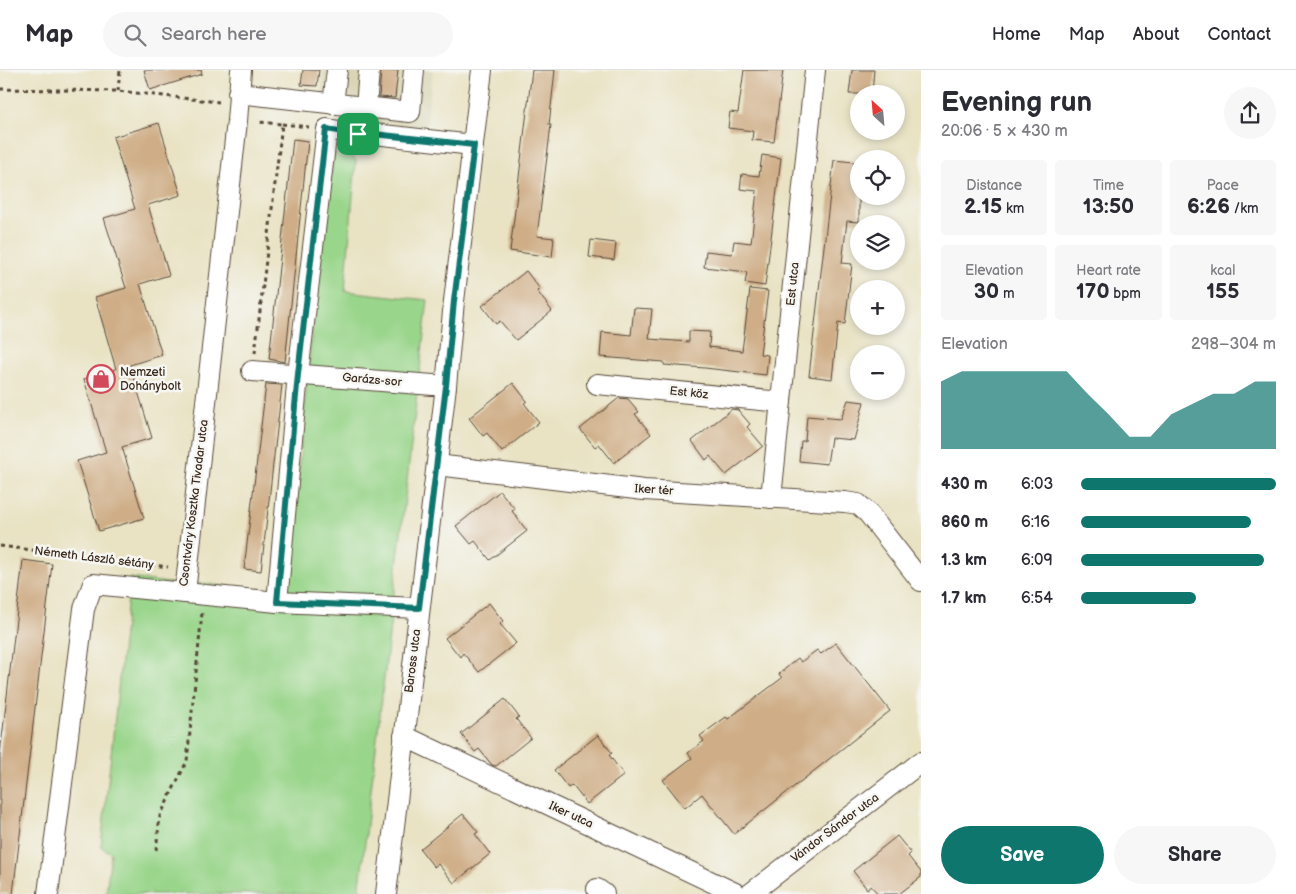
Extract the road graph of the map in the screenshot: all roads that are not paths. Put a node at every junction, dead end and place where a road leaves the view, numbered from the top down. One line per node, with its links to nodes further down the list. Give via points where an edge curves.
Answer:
1 (241, 70): 8 (street, Csontváry Kosztka Tivadar utca)
2 (337, 70): 7 (street)
3 (370, 70): 9 (street)
4 (414, 70): 9 (street, via 410,112)
5 (482, 70): 11 (street, Baross utca)
6 (815, 70): 16 (street, Est utca)
7 (333, 104): 8 (street); 9 (street)
8 (238, 106): 20 (street, Csontváry Kosztka Tivadar utca)
9 (366, 108): 10 (street)
10 (365, 133): 11 (street); 13 (street, via 326,129)
11 (474, 145): 15 (street, Baross utca)
12 (252, 371): 13 (street, Garázs-sor)
13 (298, 374): 15 (street, Garázs-sor); 21 (street)
14 (597, 384): 16 (street, Est köz)
15 (446, 386): 17 (street, Baross utca)
16 (781, 402): 18 (street, Est utca)
17 (437, 464): 18 (street, Iker tér, via 644,490); 22 (street, Baross utca)
18 (771, 498): 19 (street, Iker tér, via 858,504)
19 (921, 581)
20 (185, 593): 21 (street); 25 (street, Csontváry Kosztka Tivadar utca, via 93,584 84,608)
21 (277, 602): 22 (street)
22 (419, 608): 23 (street, Baross utca)
23 (404, 736): 26 (street, Baross utca); 27 (street, Iker utca)
24 (921, 762): 28 (street, Vándor Sándor utca)
25 (48, 894)
26 (386, 894)
27 (737, 894)
28 (750, 894)

